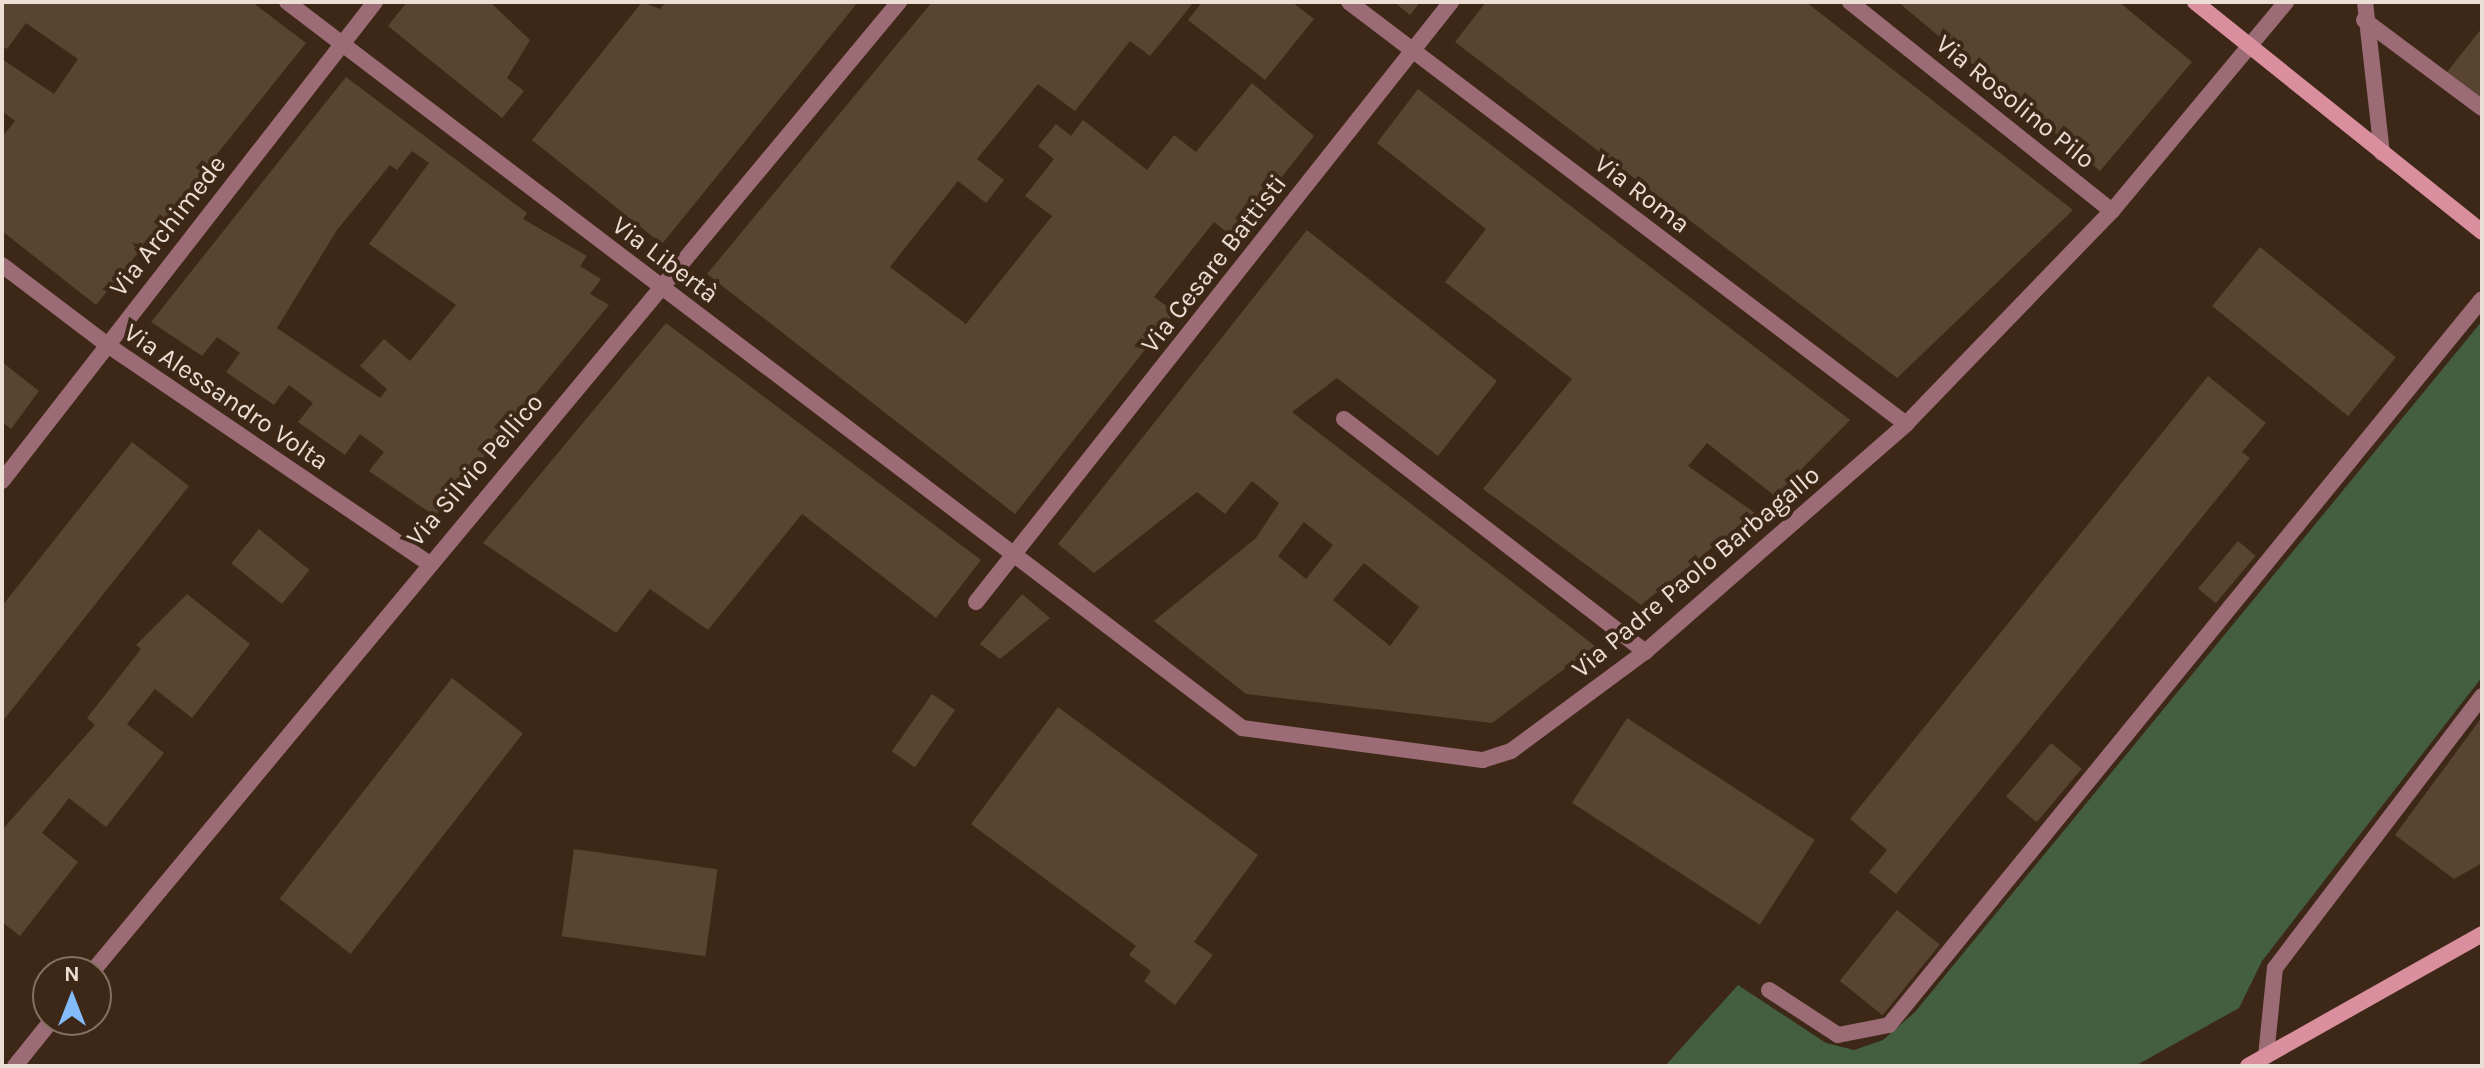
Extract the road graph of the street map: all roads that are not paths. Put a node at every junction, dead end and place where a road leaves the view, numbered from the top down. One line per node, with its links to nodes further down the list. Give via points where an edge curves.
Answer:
1 (287, 2): 11 (street, Via Libertà)
2 (375, 2): 11 (street, Via Archimede)
3 (899, 2): 19 (street, Via Silvio Pellico)
4 (1349, 2): 13 (street, Via Roma)
5 (1451, 2): 13 (street, Via Cesare Battisti)
6 (1850, 2): 16 (street, Via Rosolino Pilo)
7 (2195, 2): 12 (street)
8 (2286, 2): 12 (street, Via Padre Paolo Barbagallo)
9 (2365, 2): 10 (street)
10 (2364, 20): 14 (street); 15 (street)
11 (341, 44): 19 (street, Via Libertà); 21 (street, Via Archimede)
12 (2250, 46): 15 (street); 16 (street, Via Padre Paolo Barbagallo)
13 (1413, 50): 23 (street, Via Roma); 25 (street, Via Cesare Battisti)
14 (2482, 108)
15 (2382, 153): 17 (street)
16 (2112, 211): 23 (street, Via Padre Paolo Barbagallo)
17 (2482, 232)
18 (2, 265): 21 (street, Via Alessandro Volta)
19 (662, 289): 25 (street, Via Libertà); 26 (street, Via Silvio Pellico)
20 (2482, 299): 32 (street, via 1889,1025 1838,1035)
21 (106, 344): 24 (street, Via Archimede); 26 (street, Via Alessandro Volta)
22 (1344, 419): 28 (street)
23 (1906, 424): 28 (street, Via Padre Paolo Barbagallo)
24 (2, 481)
25 (1014, 555): 27 (street, Via Cesare Battisti); 28 (street, Via Padre Paolo Barbagallo, via 1242,728 1483,760 1511,751)
26 (427, 562): 31 (street, Via Silvio Pellico)
27 (976, 602)
28 (1645, 652)
29 (2482, 696): 34 (street, via 2275,968)
30 (2482, 934): 34 (street)
31 (105, 956)
32 (1769, 990)
33 (39, 1036): 35 (street)
34 (2266, 1056): 36 (street)
35 (15, 1066)
36 (2248, 1066)

